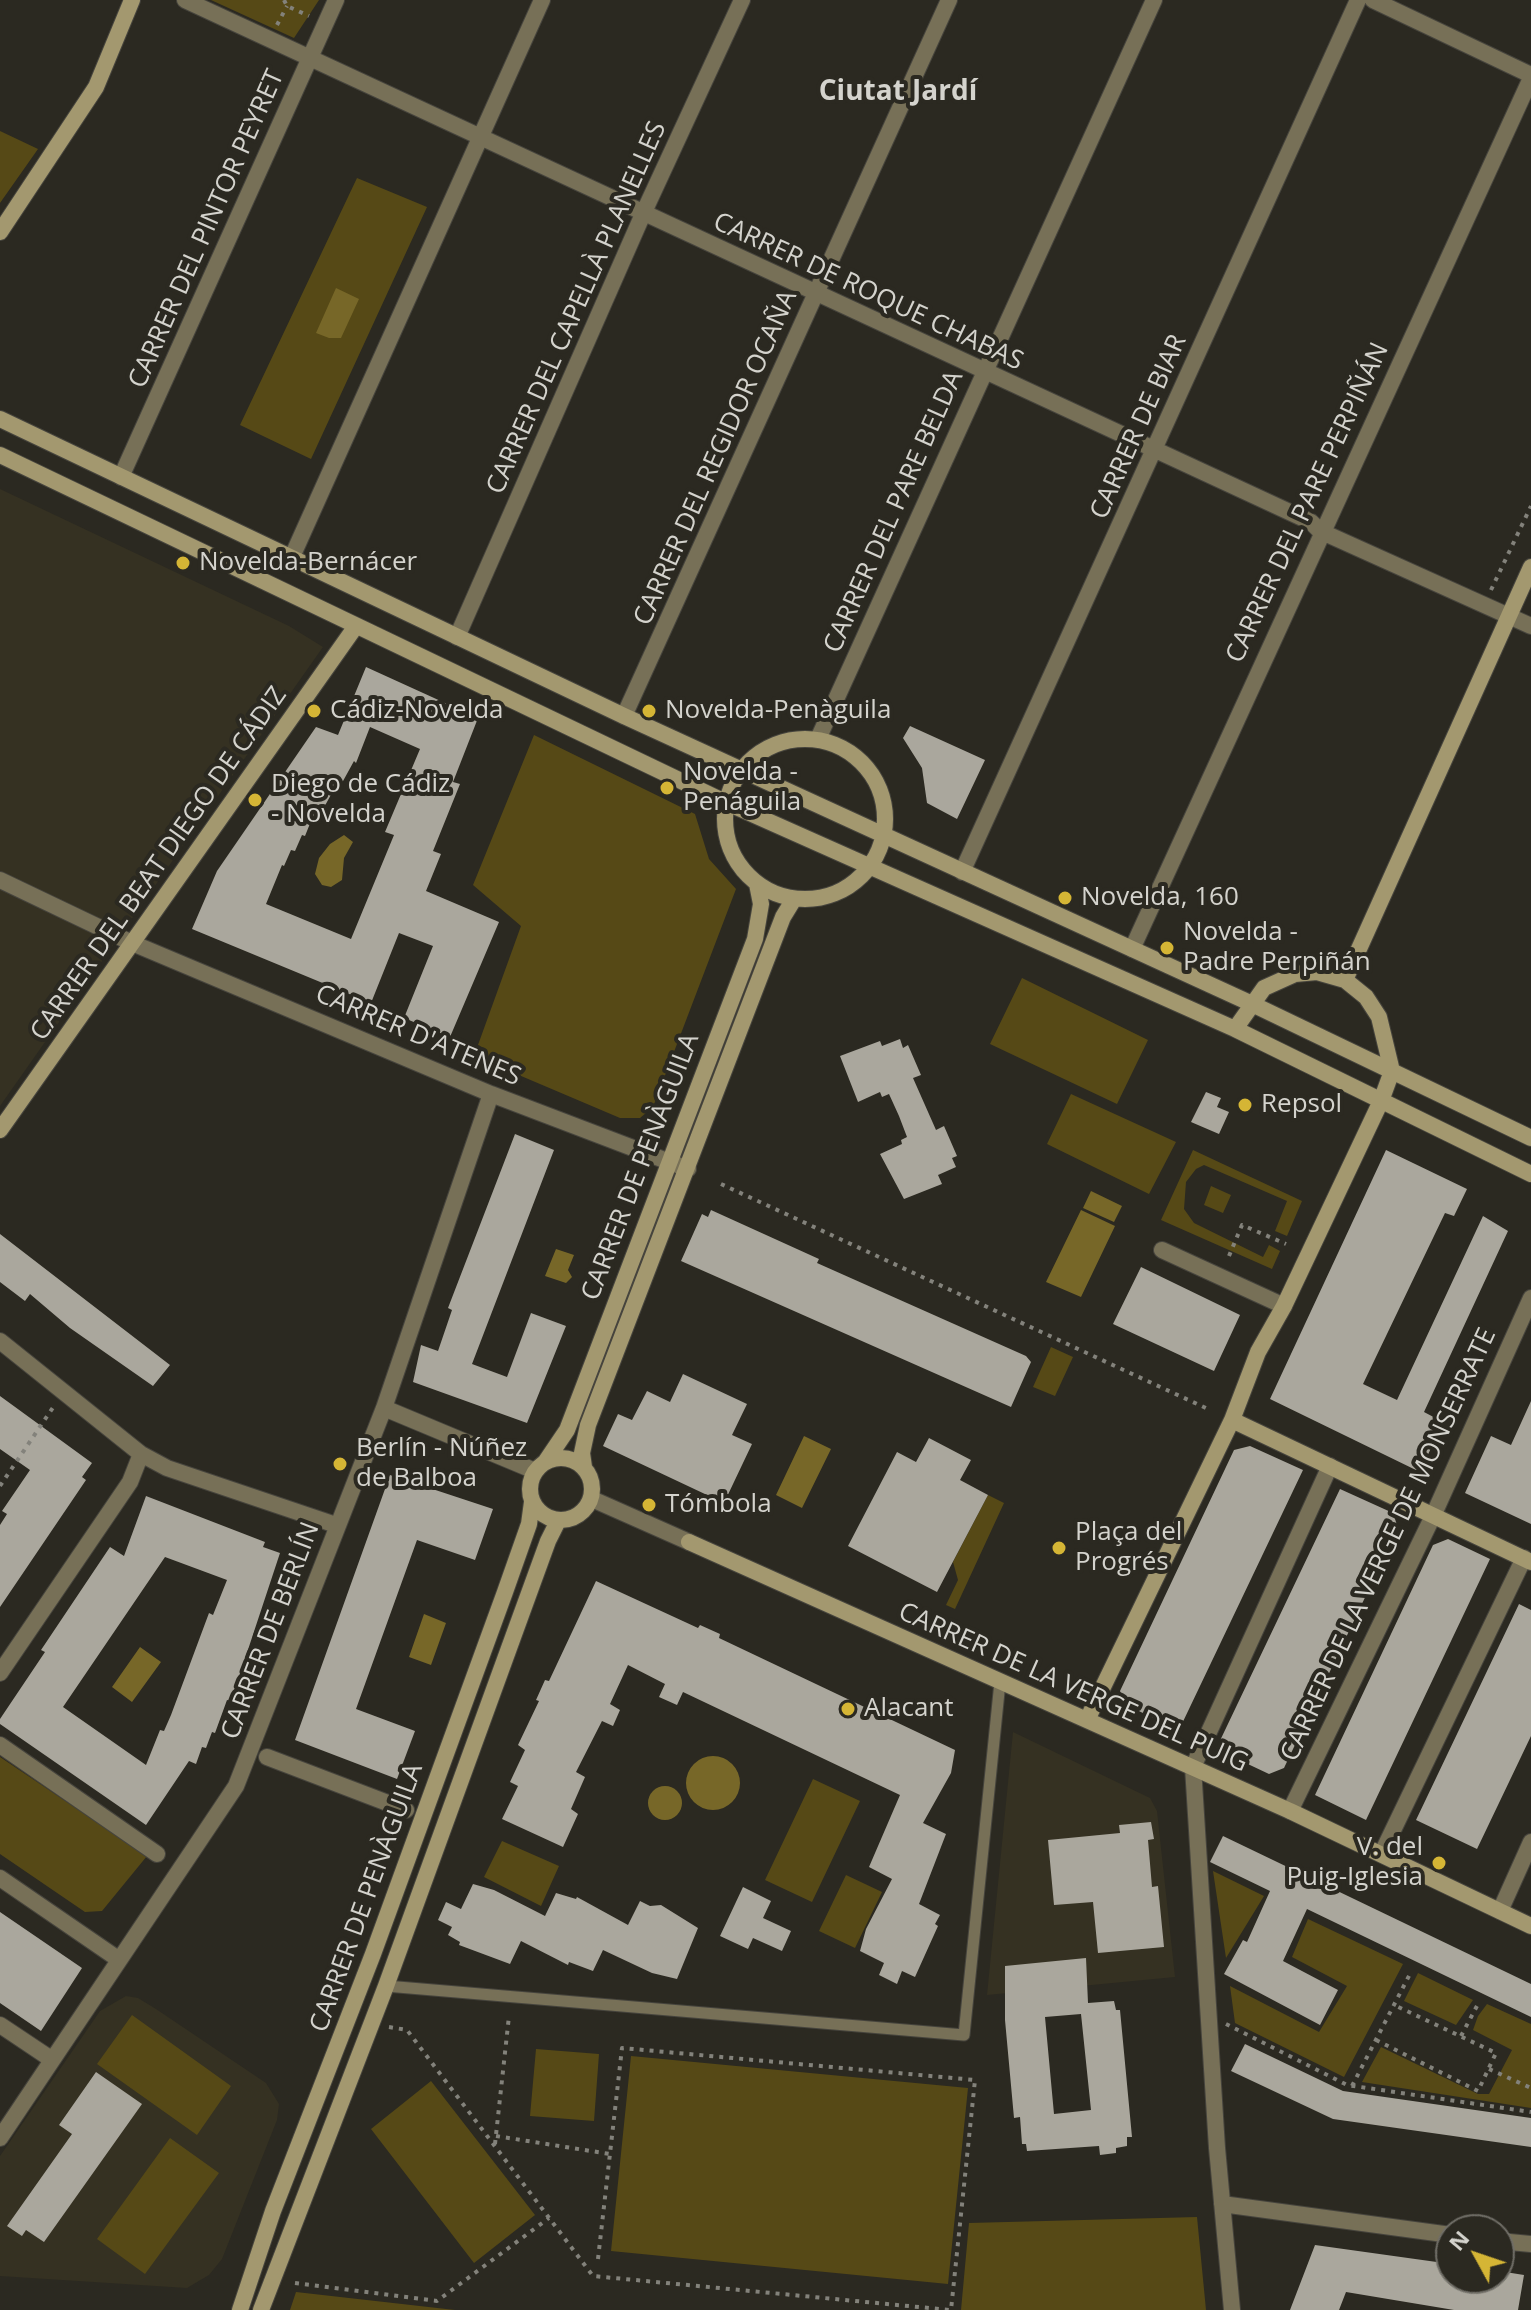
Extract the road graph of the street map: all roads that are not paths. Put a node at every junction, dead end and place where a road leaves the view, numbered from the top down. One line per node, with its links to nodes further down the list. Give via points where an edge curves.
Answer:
1 (132, 0): 14 (street, via 96,87)
2 (185, 0): 10 (street, CARRER DE ROQUE CHABAS)
3 (336, 0): 10 (street, CARRER DEL PINTOR PEYRET)
4 (542, 0): 12 (street)
5 (742, 0): 13 (street, CARRER DEL CAPELLÀ PLANELLES)
6 (949, 0): 15 (street, CARRER DEL REGIDOR OCAÑA)
7 (1154, 0): 16 (street, CARRER DEL PARE BELDA)
8 (1358, 0): 18 (street, CARRER DE BIAR)
9 (1373, 0): 11 (street)
10 (309, 60): 12 (street, CARRER DE ROQUE CHABAS); 20 (street, CARRER DEL PINTOR PEYRET)
11 (1531, 77): 21 (street, CARRER DEL PARE PERPIÑÁN)
12 (477, 138): 13 (street, CARRER DE ROQUE CHABAS); 22 (street)
13 (643, 214): 15 (street, CARRER DE ROQUE CHABAS); 27 (street, CARRER DEL CAPELLÀ PLANELLES)
14 (0, 232)
15 (816, 295): 16 (street, CARRER DE ROQUE CHABAS); 28 (street, CARRER DEL REGIDOR OCAÑA)
16 (984, 372): 18 (street, CARRER DE ROQUE CHABAS); 29 (street, CARRER DEL PARE BELDA)
17 (0, 419): 20 (street)
18 (1155, 452): 21 (street, CARRER DE ROQUE CHABAS, via 1311,522); 34 (street, CARRER DE BIAR)
19 (0, 455): 25 (street)
20 (121, 477): 22 (street)
21 (1320, 531): 24 (street, CARRER DE ROQUE CHABAS); 39 (street, CARRER DEL PARE PERPIÑÁN)
22 (291, 559): 27 (street)
23 (1531, 567): 24 (street)
24 (1510, 616): 26 (street, CARRER DE ROQUE CHABAS); 40 (street)
25 (356, 626): 31 (street); 38 (street, CARRER DEL BEAT DIEGO DE CÁDIZ)
26 (1531, 626)
27 (457, 637): 28 (street)
28 (624, 716): 30 (street)
29 (818, 739): 30 (street, via 773,744); 32 (street, via 851,751 873,774 885,804)
30 (741, 769): 31 (street); 32 (street)
31 (725, 802): 33 (street); 36 (street, via 724,825 737,863)
32 (884, 837): 33 (street); 34 (street)
33 (872, 865): 37 (street, via 851,885 825,897); 42 (street)
34 (962, 872): 39 (street)
35 (0, 880): 38 (street, CARRER D'ATENES)
36 (757, 884): 37 (street); 48 (street, CARRER DE PENÀGUILA, via 761,904 755,939)
37 (794, 899): 49 (street, CARRER DE PENÀGUILA)
38 (132, 943): 44 (street, CARRER D'ATENES); 46 (street, CARRER DEL BEAT DIEGO DE CÁDIZ)
39 (1132, 949): 41 (street)
40 (1345, 980): 41 (street, via 1317,972 1295,974 1264,988); 43 (street, via 1379,1017)
41 (1250, 1003): 42 (street); 43 (street)
42 (1235, 1029): 45 (street)
43 (1392, 1071): 45 (street); 47 (street)
44 (491, 1094): 48 (street, CARRER D'ATENES); 55 (street, CARRER DE BERLÍN)
45 (1381, 1101): 50 (street); 53 (street)
46 (0, 1130)
47 (1531, 1138)
48 (668, 1160): 49 (street, CARRER D'ATENES); 58 (street, CARRER DE PENÀGUILA, via 567,1430)
49 (688, 1169): 60 (street, CARRER DE PENÀGUILA, via 588,1425)
50 (1531, 1174)
51 (1162, 1250): 53 (street)
52 (1531, 1298): 63 (street, CARRER DE LA VERGE DE MONSERRATE)
53 (1284, 1306): 56 (street, via 1258,1352)
54 (0, 1341): 57 (street)
55 (384, 1408): 58 (street); 65 (street, CARRER DE BERLÍN)
56 (1232, 1420): 59 (street); 69 (street)
57 (141, 1454): 65 (street, via 167,1468); 67 (street, via 130,1482)
58 (541, 1466): 60 (street, via 560,1458); 62 (street, via 530,1485)
59 (1330, 1466): 63 (street); 72 (street)
60 (584, 1467): 61 (street)
61 (592, 1499): 64 (street, via 584,1512); 68 (street, CARRER DE LA VERGE DEL PUIG)
62 (532, 1502): 64 (street, via 544,1516); 88 (street, CARRER DE PENÀGUILA, via 529,1524)
63 (1433, 1516): 66 (street); 74 (street, CARRER DE LA VERGE DE MONSERRATE)
64 (558, 1521): 82 (street, CARRER DE PENÀGUILA)
65 (336, 1525): 81 (street, CARRER DE BERLÍN, via 236,1786)
66 (1528, 1560): 76 (street)
67 (0, 1673)
68 (1000, 1682): 69 (street, CARRER DE LA VERGE DEL PUIG); 82 (lane, via 964,2035)
69 (1087, 1720): 72 (street, CARRER DE LA VERGE DEL PUIG)
70 (0, 1745): 77 (street)
71 (267, 1757): 73 (street)
72 (1193, 1767): 74 (street, CARRER DE LA VERGE DEL PUIG); 86 (street)
73 (406, 1810)
74 (1290, 1811): 76 (street, CARRER DE LA VERGE DEL PUIG)
75 (1531, 1842): 79 (street)
76 (1382, 1853): 79 (street, CARRER DE LA VERGE DEL PUIG)
77 (157, 1854)
78 (0, 1878): 81 (street)
79 (1500, 1911): 80 (street, CARRER DE LA VERGE DEL PUIG)
80 (1531, 1926)
81 (118, 1959): 84 (street, CARRER DE BERLÍN)
82 (386, 1986): 89 (street, CARRER DE PENÀGUILA)
83 (0, 2025): 84 (street)
84 (51, 2059): 85 (street, CARRER DE BERLÍN)
85 (0, 2138)
86 (1222, 2204): 87 (street); 90 (street)
87 (1435, 2233)
88 (240, 2310)
89 (261, 2310)
90 (1232, 2310)

